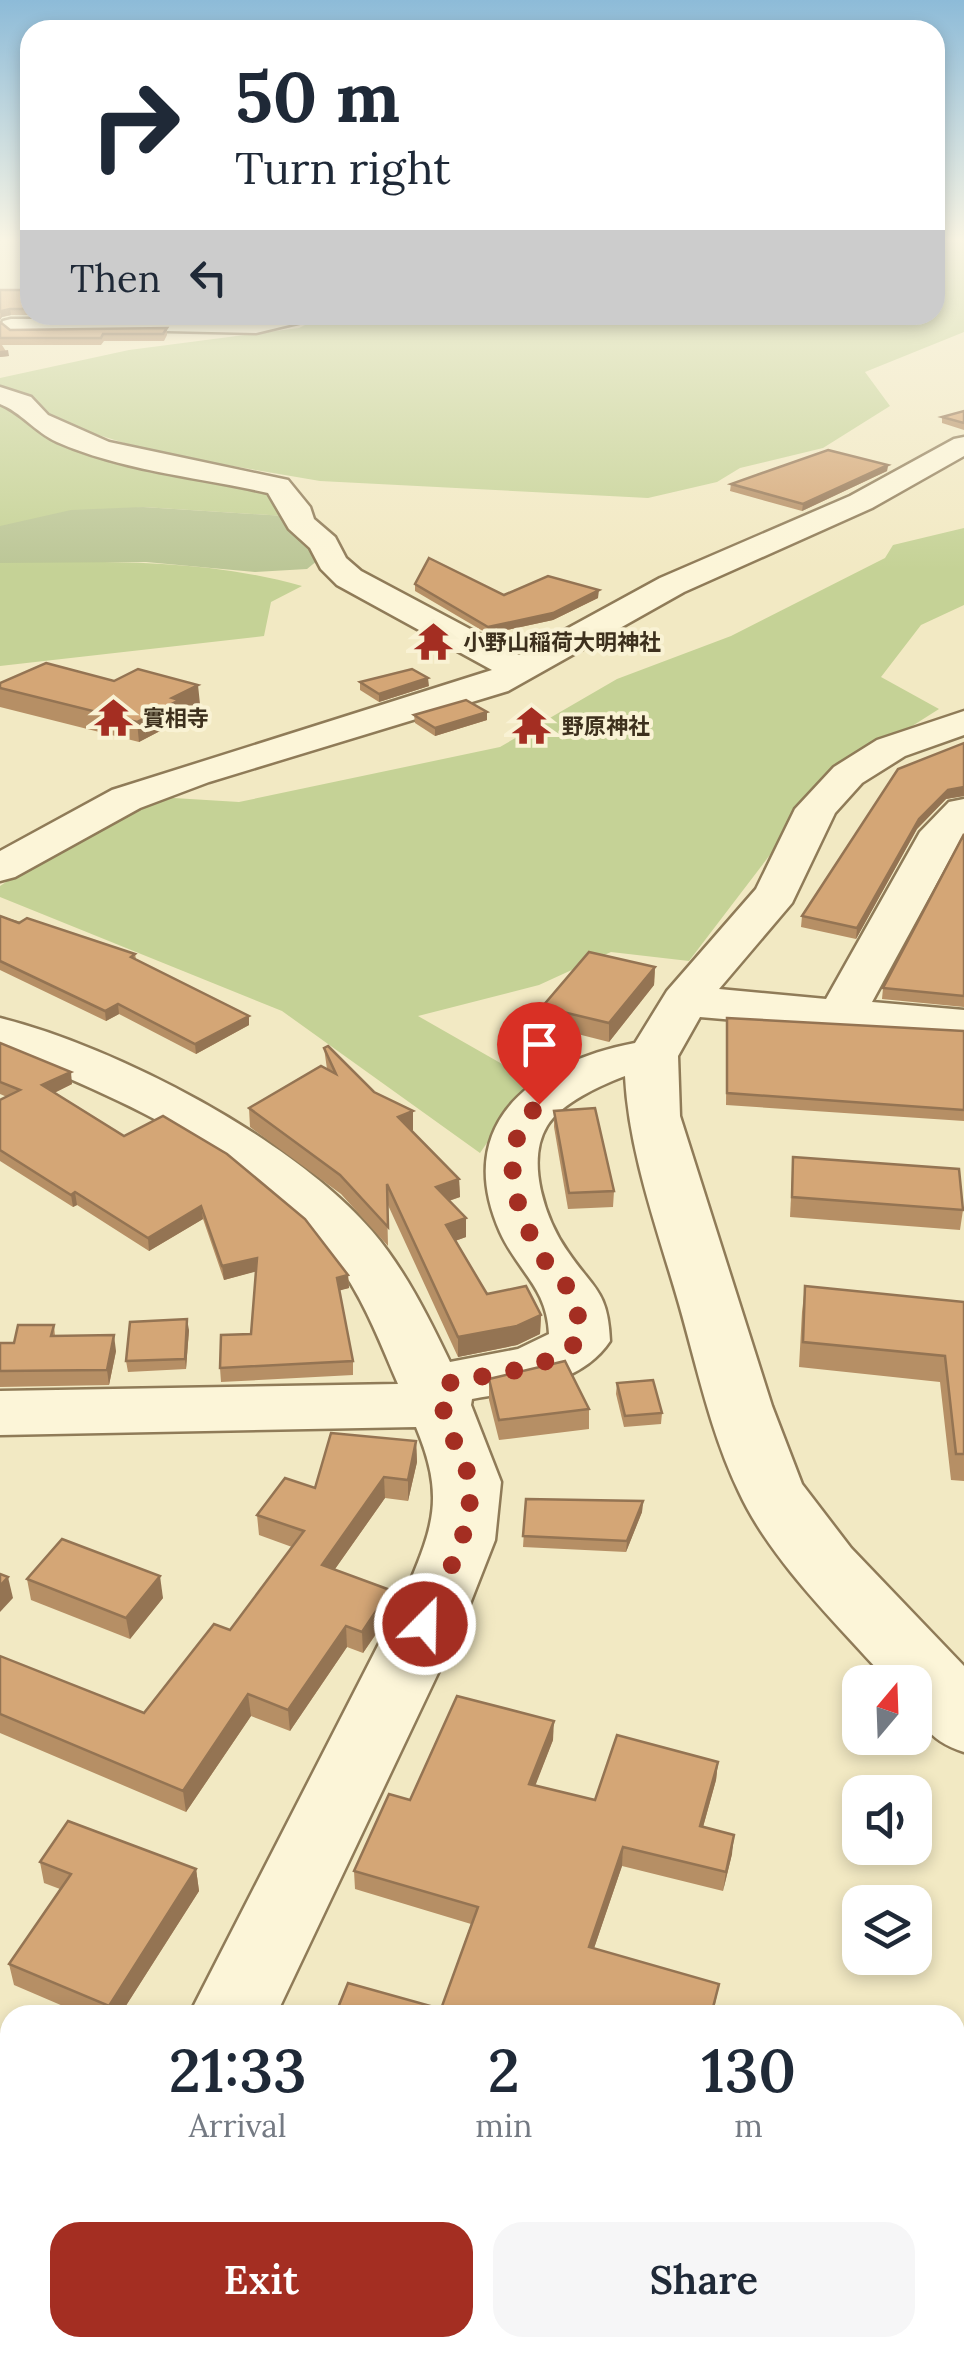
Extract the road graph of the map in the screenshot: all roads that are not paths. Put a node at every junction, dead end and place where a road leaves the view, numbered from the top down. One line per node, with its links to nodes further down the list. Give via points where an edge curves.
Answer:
1 (0, 394): 3 (street, via 22,403 66,440 278,486 300,523 349,578)
2 (964, 444): 3 (street, via 808,527 672,585)
3 (518, 669): 6 (street, via 457,696 126,799)
4 (964, 722): 7 (street, via 891,748 848,775 816,809 776,894)
5 (964, 811): 8 (street, via 941,832)
6 (0, 868)
7 (684, 1000): 8 (street); 11 (street)
8 (842, 1014): 9 (street)
9 (964, 1025)
10 (0, 1033): 12 (street, via 176,1108 276,1175 350,1241 396,1313)
11 (654, 1056): 12 (street, via 623,1059 576,1078 524,1118 515,1143 512,1177 520,1214 548,1266 570,1290 579,1340 564,1355 528,1368 445,1384); 14 (street, via 654,1116 772,1492 826,1566)
12 (439, 1405): 13 (street); 15 (street, via 470,1488 460,1540)
13 (9, 1422)
14 (964, 1722)
15 (237, 2005)

